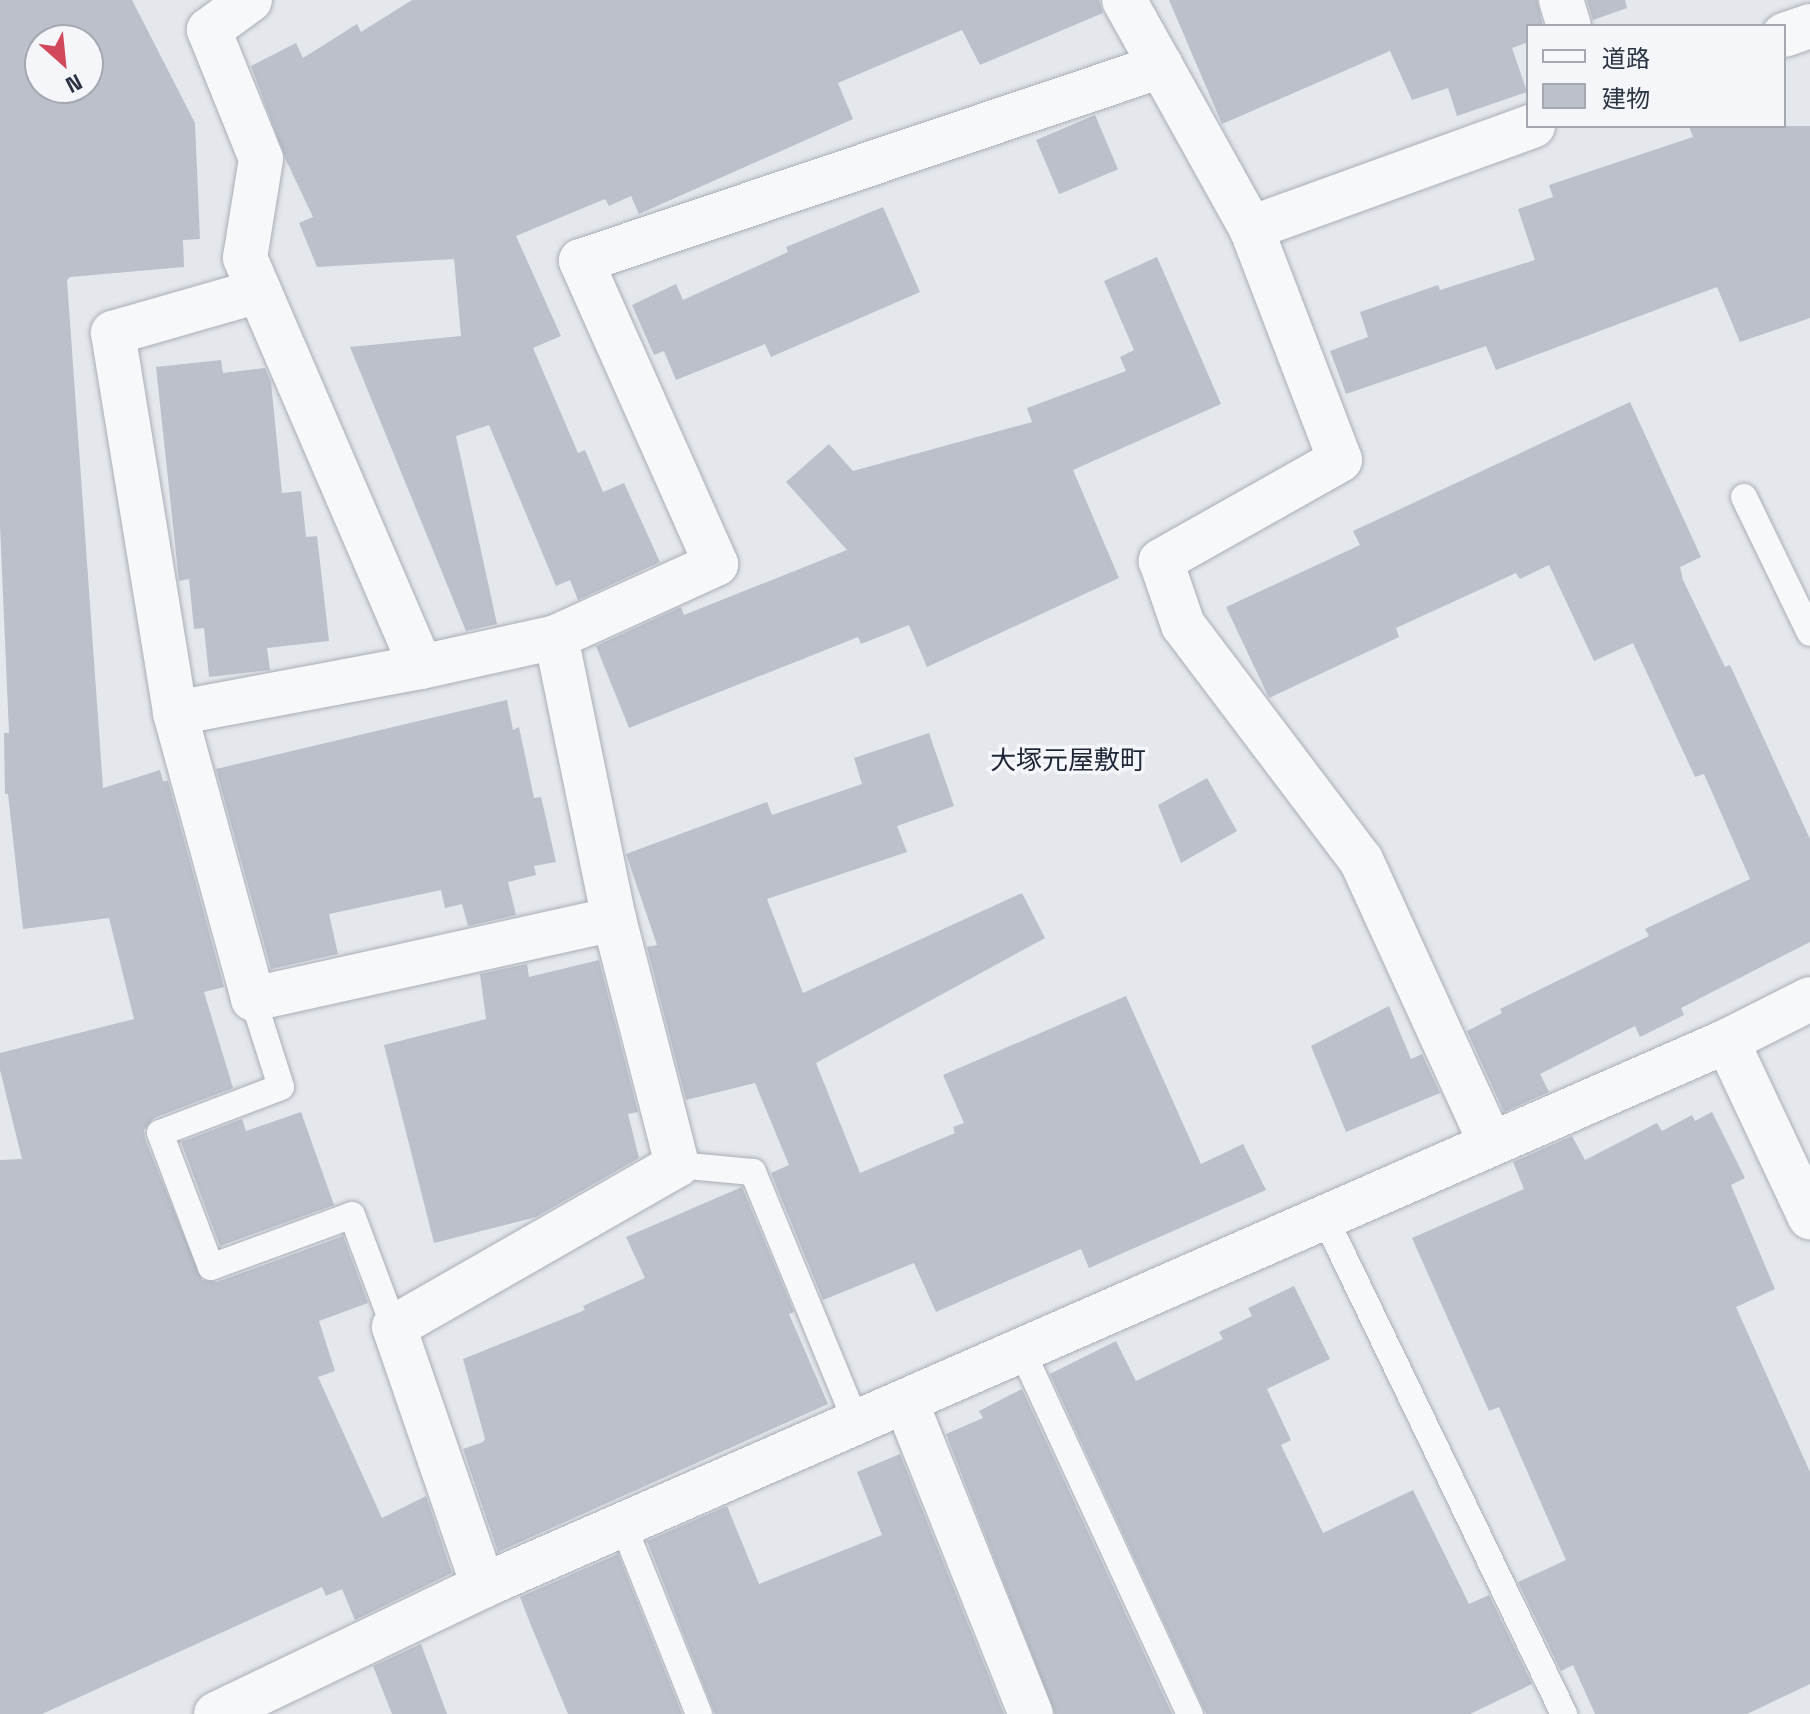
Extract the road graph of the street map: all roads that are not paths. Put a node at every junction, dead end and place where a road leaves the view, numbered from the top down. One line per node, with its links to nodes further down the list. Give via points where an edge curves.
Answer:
1 (250, 0): 10 (street, via 209,30 261,159 245,258)
2 (1124, 0): 7 (street)
3 (1561, 0): 4 (street)
4 (1568, 24)
5 (1810, 26): 6 (street)
6 (1786, 34)
7 (1161, 66): 9 (street); 13 (street, via 581,261 716,564)
8 (1527, 128): 9 (street)
9 (1251, 228): 20 (street, via 1340,460 1161,561 1183,625 1361,860)
10 (259, 291): 14 (street); 15 (street, via 113,333)
11 (1744, 497): 12 (lane)
12 (1810, 633)
13 (556, 637): 14 (street); 16 (street)
14 (421, 667): 15 (street)
15 (175, 713): 17 (street)
16 (614, 919): 17 (street); 21 (street)
17 (253, 999): 24 (lane, via 281,1087 160,1133 211,1267 352,1215)
18 (1810, 999): 19 (street)
19 (1727, 1041): 20 (street); 23 (street)
20 (1490, 1142): 22 (street)
21 (677, 1165): 24 (street); 27 (lane, via 753,1172)
22 (1324, 1216): 25 (street); 34 (lane)
23 (1810, 1217)
24 (394, 1327): 29 (street)
25 (1022, 1351): 26 (street); 33 (lane)
26 (906, 1402): 27 (street); 32 (street)
27 (857, 1424): 28 (street)
28 (623, 1525): 29 (street); 31 (lane)
29 (483, 1586): 30 (street)
30 (216, 1714)
31 (699, 1714)
32 (1031, 1714)
33 (1190, 1714)
34 (1564, 1714)

